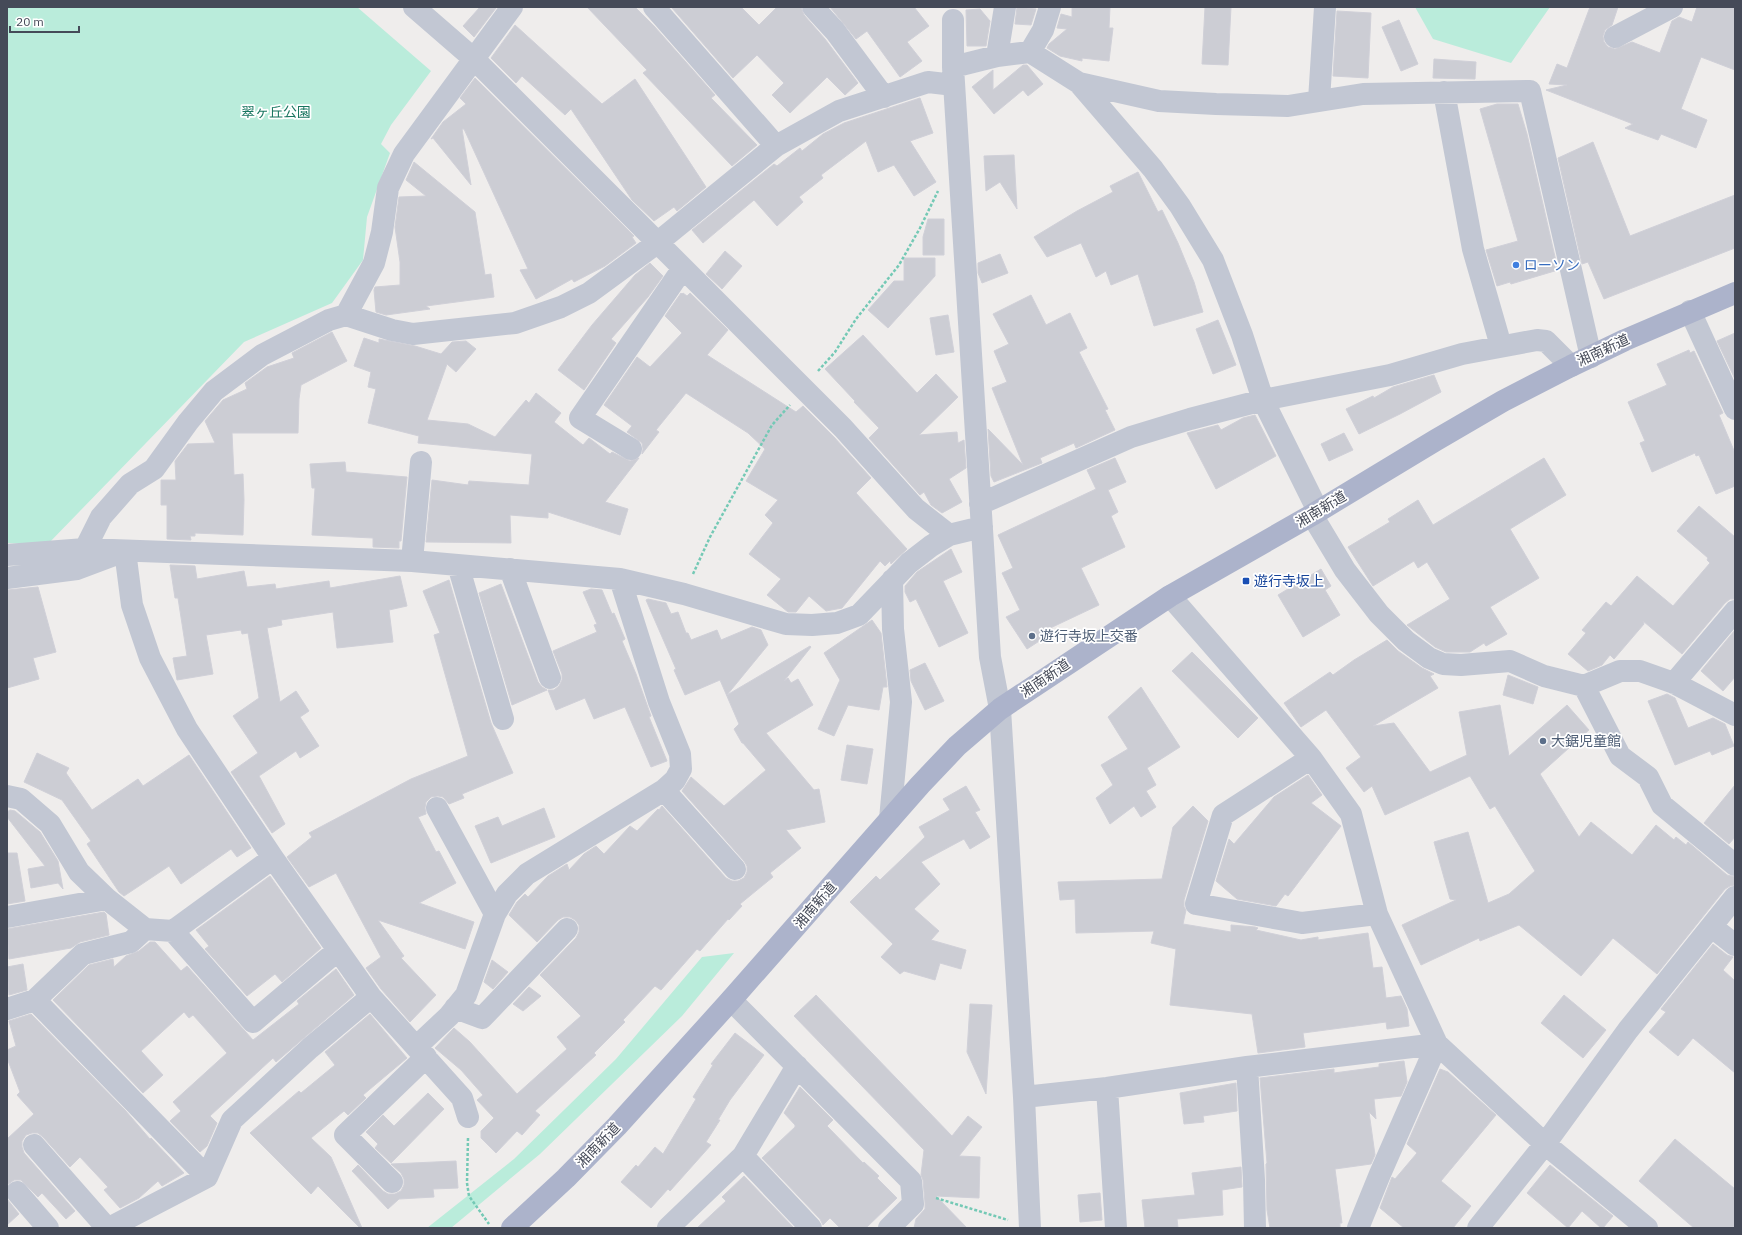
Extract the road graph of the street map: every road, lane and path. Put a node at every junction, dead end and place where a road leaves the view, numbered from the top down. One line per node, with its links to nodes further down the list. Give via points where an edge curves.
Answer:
1 (414, 7): 13 (street)
2 (512, 7): 13 (street)
3 (654, 7): 19 (street)
4 (813, 7): 17 (street, via 835,31)
5 (1005, 7): 12 (street)
6 (1050, 7): 11 (street, via 1043,30)
7 (1325, 7): 18 (street)
8 (1672, 7): 10 (street)
9 (953, 20): 14 (street)
10 (1615, 37)
11 (1030, 52): 12 (street); 15 (street)
12 (997, 56): 14 (street)
13 (474, 59): 20 (street); 24 (street, via 404,154 388,188 382,232 374,263)
14 (954, 76): 17 (street); 32 (street)
15 (1079, 83): 18 (street, via 1159,101 1288,106); 28 (street, via 1153,169 1180,206 1213,260 1242,334)
16 (1444, 92): 18 (street, via 1363,94); 25 (street, via 1473,249); 26 (street, via 1530,91)
17 (884, 97): 19 (street, via 839,111)
18 (1318, 100)
19 (776, 146): 20 (street)
20 (656, 243): 21 (street); 24 (street, via 589,293 561,307 515,323 413,334)
21 (682, 268): 30 (street, via 580,418); 35 (street, via 843,428 916,509)
22 (1735, 293): 23 (main road, 湘南新道)
23 (1690, 311): 26 (main road, 湘南新道); 29 (street)
24 (346, 315): 36 (street, via 329,320 262,355 214,391 154,469 130,484 101,517)
25 (1501, 346): 27 (street, via 1546,341); 28 (street, via 1462,354 1390,375)
26 (1591, 357): 27 (main road, 湘南新道)
27 (1571, 366): 33 (main road, 湘南新道, via 1436,440)
28 (1263, 400): 32 (street, via 1131,438); 33 (street)
29 (1735, 410)
30 (631, 449)
31 (421, 462): 39 (street)
32 (980, 504): 34 (street)
33 (1315, 513): 45 (main road, 湘南新道); 49 (street, via 1345,570 1379,614 1406,641 1429,658 1443,664 1461,665 1510,661 1544,676)
34 (982, 527): 35 (street); 50 (street, via 990,657)
35 (949, 535): 44 (street, via 909,563)
36 (85, 549): 37 (street); 38 (street)
37 (125, 551): 39 (street); 42 (street, via 77,569); 58 (street, via 132,605 150,658 188,729)
38 (7, 555)
39 (412, 562): 40 (street)
40 (458, 565): 41 (street); 52 (street)
41 (510, 570): 43 (street); 47 (street)
42 (7, 578)
43 (620, 579): 44 (street, via 684,594 786,624 812,625 838,623 858,615); 54 (street, via 659,702 680,754 681,769 675,780)
44 (892, 580): 57 (street, via 893,629 901,702)
45 (1170, 596): 50 (main road, 湘南新道); 53 (street)
46 (1735, 611): 48 (street)
47 (550, 678)
48 (1674, 682): 49 (street, via 1640,671 1620,671); 51 (street)
49 (1584, 686): 59 (street, via 1620,756 1648,777 1662,805)
50 (1000, 709): 57 (main road, 湘南新道, via 957,746); 82 (street)
51 (1732, 709)
52 (503, 719)
53 (1311, 758): 64 (street, via 1351,814); 64 (street, via 1223,815 1196,904 1302,922)
54 (664, 790): 60 (street); 63 (street, via 527,874 507,894)
55 (7, 796): 62 (street, via 21,799 50,824 79,872)
56 (437, 808): 63 (street)
57 (890, 819): 74 (main road, 湘南新道)
58 (273, 858): 69 (street); 71 (street)
59 (1735, 865)
60 (735, 869)
61 (1735, 897): 66 (street)
62 (107, 899): 65 (street); 67 (street)
63 (495, 914): 75 (street, via 466,995)
64 (1377, 914): 77 (street)
65 (7, 917)
66 (1712, 927): 70 (street); 84 (street, via 1628,1030)
67 (145, 929): 69 (street); 73 (street, via 131,942 83,954)
68 (568, 929): 75 (street, via 482,1018)
69 (173, 931): 71 (street, via 253,1022)
70 (1735, 945)
71 (338, 951): 72 (street)
72 (371, 997): 78 (street); 87 (street, via 310,1048 232,1120)
73 (35, 1000): 76 (street); 87 (street)
74 (731, 1000): 79 (street); 96 (main road, 湘南新道, via 617,1126)
75 (455, 1008): 78 (street)
76 (7, 1009)
77 (1437, 1044): 80 (street); 84 (street); 101 (street)
78 (421, 1052): 83 (street, via 462,1098); 88 (street, via 345,1135)
79 (797, 1066): 86 (street); 90 (street, via 911,1181)
80 (1247, 1067): 81 (street); 100 (street)
81 (1107, 1088): 82 (street); 99 (street)
82 (1024, 1097): 92 (street)
83 (468, 1118): 95 (path, via 469,1196)
84 (1545, 1144): 102 (street); 103 (street)
85 (34, 1145): 94 (street)
86 (743, 1156): 91 (street); 97 (street)
87 (207, 1177): 94 (street)
88 (392, 1182)
89 (17, 1192): 93 (street)
90 (912, 1193): 92 (path, via 949,1201); 98 (street, via 913,1204)
91 (670, 1227)
92 (1030, 1227)
93 (48, 1228)
94 (108, 1228)
95 (492, 1228)
96 (512, 1228)
97 (811, 1228)
98 (888, 1228)
99 (1116, 1228)
100 (1255, 1228)
101 (1358, 1228)
102 (1478, 1228)
103 (1647, 1228)

